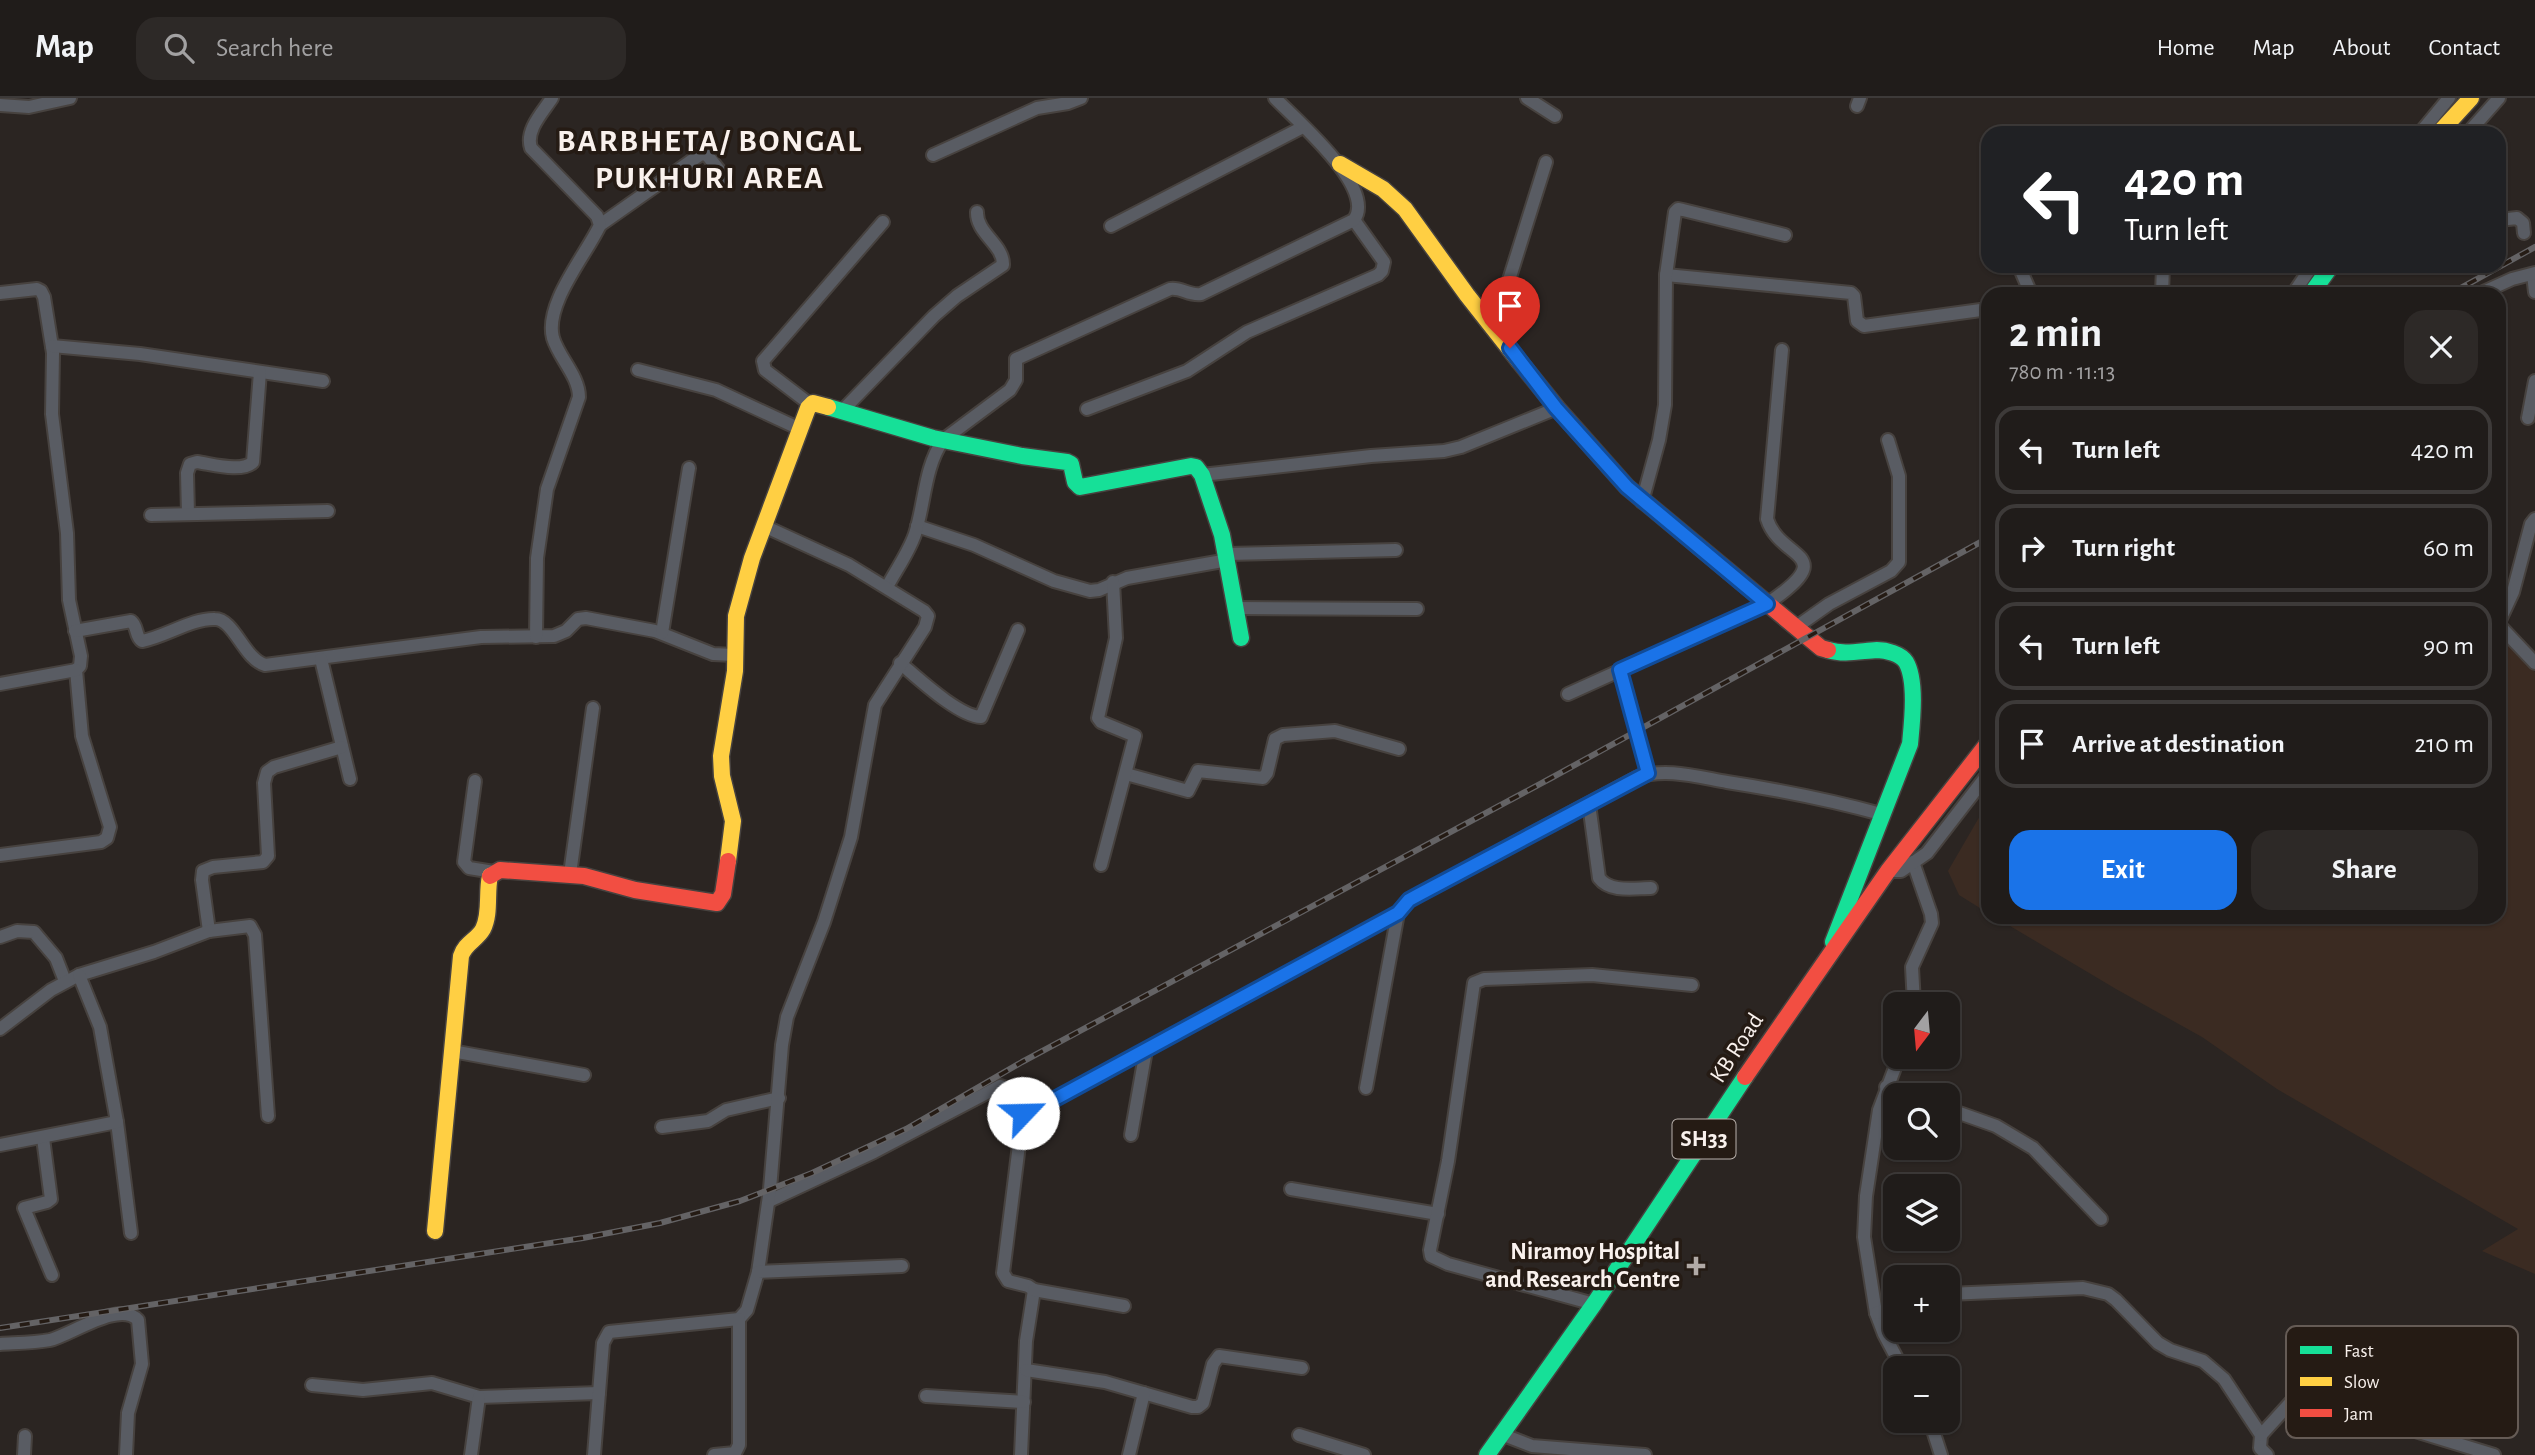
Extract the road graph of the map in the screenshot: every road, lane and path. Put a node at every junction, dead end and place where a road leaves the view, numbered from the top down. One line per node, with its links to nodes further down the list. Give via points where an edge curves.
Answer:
1 (70, 98): 9 (street, via 29,107)
2 (552, 98): 23 (street, via 531,130 531,148 597,216)
3 (1081, 98): 15 (street, via 1037,107)
4 (1275, 98): 14 (street)
5 (1527, 98): 10 (street)
6 (2449, 98): 11 (street)
7 (2470, 98): 12 (street)
8 (2499, 98): 13 (street)
9 (0, 105)
10 (1555, 116)
11 (2426, 126)
12 (2445, 126)
13 (2474, 126)
14 (1303, 127): 17 (street); 24 (street)
15 (933, 155)
16 (1546, 162): 33 (street)
17 (1340, 164): 21 (street, via 1359,200); 33 (street, via 1383,189 1405,209)
18 (727, 180): 23 (street, via 707,155 701,154)
19 (977, 212): 43 (street, via 979,223 1003,256 1003,265 933,316)
20 (2506, 219): 25 (street, via 2523,223)
21 (1354, 220): 42 (street, via 1384,262 1378,275 1247,332 1187,372); 46 (street, via 1200,294 1170,289 1024,354 1016,359 1016,380 1010,390)
22 (883, 222): 40 (street, via 763,361 765,370)
23 (600, 225): 70 (street, via 561,294 553,318 553,338 579,397 547,489 537,558)
24 (1111, 226)
25 (2524, 233)
26 (1785, 235): 28 (street, via 1678,209 1673,216)
27 (2534, 273): 29 (street); 30 (street)
28 (1666, 275): 32 (street, via 1851,293 1857,321 1870,327); 50 (street, via 1665,405)
29 (2494, 287)
30 (2535, 292)
31 (0, 293): 34 (street, via 41,291)
32 (1981, 310)
33 (1494, 328): 41 (street)
34 (52, 346): 37 (street); 67 (street, via 52,414)
35 (1782, 350): 61 (street, via 1767,519 1804,564 1792,587)
36 (638, 370): 45 (street, via 716,390)
37 (260, 372): 38 (street); 52 (street, via 253,462 243,468 190,464)
38 (323, 381)
39 (2535, 381): 44 (street)
40 (811, 405): 43 (street); 45 (street)
41 (1556, 408): 49 (street, via 1444,451); 50 (street)
42 (1087, 409)
43 (843, 410): 46 (street)
44 (2528, 418)
45 (800, 429): 55 (street)
46 (943, 440): 49 (street, via 1067,462 1080,487 1191,466); 56 (street, via 928,477)
47 (1888, 440): 65 (street, via 1899,476 1899,562)
48 (689, 468): 69 (street)
49 (1202, 475): 58 (street)
50 (1642, 502): 61 (street)
51 (328, 511): 52 (street)
52 (188, 514): 53 (street)
53 (151, 515)
54 (2535, 519): 63 (street)
55 (764, 526): 60 (street); 72 (street, via 743,587)
56 (917, 526): 59 (street, via 1081,590 1099,590); 60 (street)
57 (1396, 550): 58 (street)
58 (1227, 557): 59 (street); 62 (street)
59 (1113, 582): 85 (street, via 1116,638 1098,714 1101,722 1135,736)
60 (887, 587): 74 (street, via 928,616)
61 (1767, 604): 65 (street); 77 (street)
62 (1236, 608): 64 (street); 71 (street)
63 (2506, 608)
64 (1417, 609)
65 (1796, 628): 90 (street, via 1830,652 1881,650 1893,652 1906,663 1911,736)
66 (1018, 630): 74 (street, via 981,717 953,704)
67 (75, 631): 73 (street, via 131,621 142,641 220,619 258,663); 76 (street, via 81,661)
68 (2506, 631): 75 (street)
69 (662, 633): 70 (street, via 586,618 578,619 560,635); 72 (street, via 713,654)
70 (536, 637): 73 (street, via 481,637)
71 (1241, 638)
72 (734, 655): 96 (street, via 720,766 733,821 721,899 707,903)
73 (321, 659): 81 (street)
74 (900, 663): 112 (street, via 875,705 850,837 824,922 787,1017)
75 (2535, 663)
76 (76, 670): 78 (street); 91 (street, via 82,736 110,827 107,838 87,845)
77 (1620, 670): 79 (street); 84 (street)
78 (0, 684)
79 (1568, 694)
80 (593, 708): 96 (street)
81 (342, 747): 86 (street); 99 (street, via 267,772 268,856 263,862 203,871)
82 (1399, 749): 85 (street, via 1335,732 1283,735 1275,739 1264,778 1198,771 1188,792)
83 (1981, 752): 94 (street, KB Road / SH33)
84 (1648, 773): 89 (street); 90 (street, via 1770,789)
85 (1126, 774): 93 (street)
86 (350, 779)
87 (475, 781): 95 (street, via 464,862 469,868)
88 (1981, 783): 92 (street, via 1927,853)
89 (1589, 804): 97 (street, via 1602,883); 98 (street, via 1409,900)
90 (1881, 814): 101 (street)
91 (0, 855)
92 (1913, 862): 94 (street, via 1900,871); 105 (street, via 1932,923 1912,967)
93 (1101, 865)
94 (1888, 871): 101 (street, KB Road / SH33)
95 (494, 872): 96 (street); 108 (street, via 488,880 482,930 462,950)
96 (570, 874)
97 (1651, 888)
98 (1398, 913): 107 (street); 110 (street)
99 (209, 931): 102 (street); 115 (street, via 246,925 253,929)
100 (0, 937): 103 (street, via 34,932 56,958)
101 (1829, 956): 132 (street, KB Road / SH33)
102 (79, 975): 103 (street); 116 (street, via 100,1027)
103 (65, 981): 106 (street)
104 (1692, 985): 123 (street, via 1592,975 1474,983)
105 (1913, 992)
106 (0, 1029)
107 (1146, 1050): 113 (street); 118 (street)
108 (452, 1051): 109 (street); 125 (street)
109 (584, 1075)
110 (1366, 1088)
111 (1883, 1097): 135 (street, via 1864,1217)
112 (779, 1098): 117 (street, via 726,1110 708,1121); 122 (street)
113 (1023, 1113): 122 (street, via 1013,1090 1000,1086); 130 (street, via 1003,1273 1008,1281)
114 (1960, 1113): 124 (street, via 1996,1126 2033,1148)
115 (268, 1116)
116 (117, 1122): 119 (street); 126 (street)
117 (662, 1127)
118 (1131, 1135)
119 (43, 1138): 120 (street); 129 (street, via 51,1199 24,1208)
120 (0, 1145)
121 (1291, 1189): 123 (street)
122 (769, 1201): 128 (street)
123 (1438, 1214): 132 (street, via 1430,1250 1437,1260)
124 (2101, 1219)
125 (435, 1231)
126 (131, 1233)
127 (902, 1266): 128 (street)
128 (758, 1272): 136 (street, via 747,1310)
129 (52, 1275)
130 (1034, 1290): 133 (street); 140 (street)
131 (1960, 1293): 151 (street, via 2083,1288 2108,1294 2158,1343 2214,1369)
132 (1594, 1304): 150 (street, KB Road / SH33)
133 (1124, 1306)
134 (1883, 1311): 135 (street)
135 (1876, 1313): 138 (street)
136 (739, 1319): 142 (street, via 609,1332 603,1343); 158 (street, via 739,1445 735,1453)
137 (0, 1344): 155 (street, via 49,1340 94,1321 122,1313 134,1315 142,1364 128,1413)
138 (1896, 1356)
139 (1302, 1368): 143 (street, via 1219,1356 1198,1407)
140 (1026, 1370): 143 (street); 146 (street)
141 (312, 1385): 145 (street, via 363,1390 432,1383)
142 (599, 1393): 145 (street); 157 (street)
143 (1144, 1393): 160 (street)
144 (926, 1396): 146 (street)
145 (479, 1397): 156 (street)
146 (1024, 1402): 159 (street)
147 (2286, 1408): 151 (street)
148 (1934, 1433): 164 (street)
149 (1299, 1434): 161 (street)
150 (1501, 1434): 162 (street, KB Road / SH33); 163 (street, via 1532,1446)
151 (2261, 1435): 165 (street, via 2260,1448)
152 (25, 1436): 154 (street)
153 (2438, 1438): 166 (street)
154 (24, 1455)
155 (126, 1455)
156 (471, 1455)
157 (594, 1455)
158 (714, 1455)
159 (1021, 1455)
160 (1129, 1455)
161 (1364, 1455)
162 (1487, 1455)
163 (1645, 1455)
164 (1941, 1455)
165 (2267, 1455)
166 (2494, 1455)

